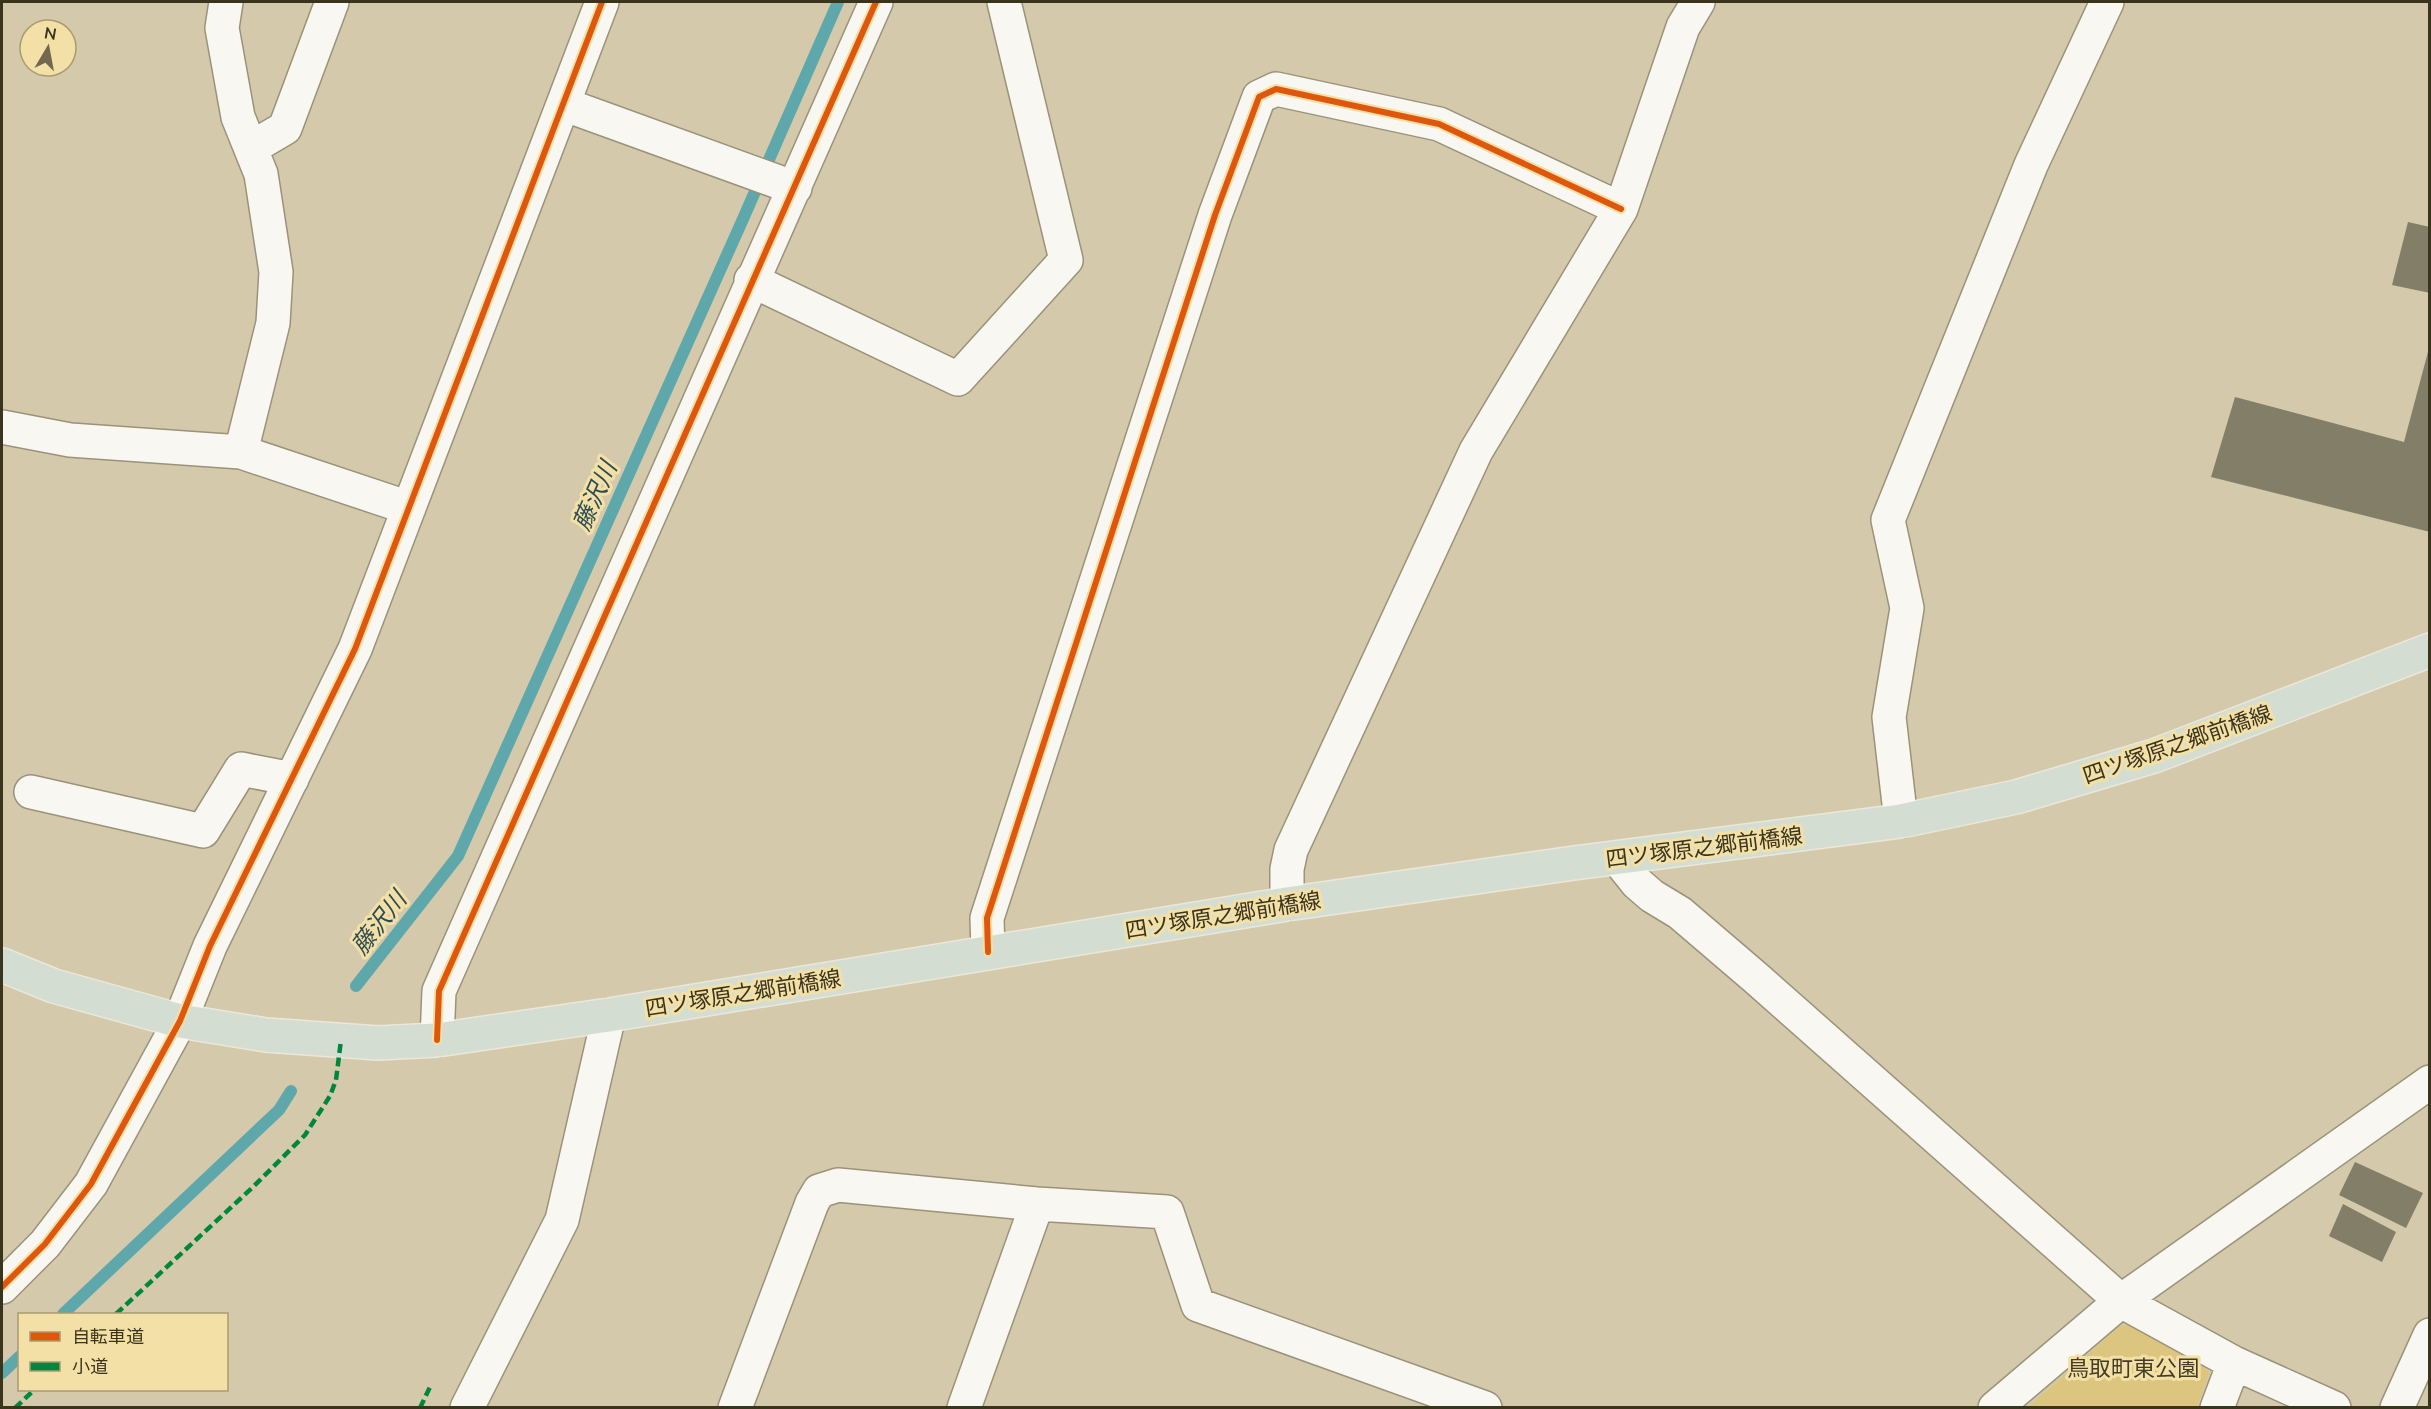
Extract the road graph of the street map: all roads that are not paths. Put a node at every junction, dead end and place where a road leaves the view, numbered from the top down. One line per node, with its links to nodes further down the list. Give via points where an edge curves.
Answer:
1 (226, 2): 9 (street, via 222,28 238,117)
2 (332, 2): 9 (street, via 285,128)
3 (602, 2): 8 (street)
4 (876, 2): 10 (street)
5 (1004, 2): 12 (street, via 1066,260 958,379)
6 (1698, 2): 11 (street, via 1683,27)
7 (2107, 2): 19 (street, via 2031,165 1888,520 1907,608 1889,717)
8 (563, 104): 10 (street); 15 (street)
9 (251, 148): 14 (street, via 261,174 276,272 273,323)
10 (795, 188): 12 (street)
11 (1621, 209): 21 (street, via 1476,451 1291,850); 22 (street, via 1439,124 1276,89 1259,97 1215,215 987,918)
12 (752, 280): 26 (street, via 439,991)
13 (2, 427): 14 (street, via 70,440)
14 (242, 452): 15 (street)
15 (409, 508): 17 (street, via 355,649)
16 (2430, 650): 19 (main road, 四ツ塚原之郷前橋線, via 2154,756 2016,797)
17 (292, 779): 18 (street, via 241,769 203,831); 25 (street, via 210,946)
18 (31, 792)
19 (1901, 821): 20 (main road, 四ツ塚原之郷前橋線)
20 (1617, 858): 21 (main road, 四ツ塚原之郷前橋線); 30 (street, via 1644,889 1680,913)
21 (1287, 904): 22 (main road, 四ツ塚原之郷前橋線)
22 (988, 952): 24 (main road, 四ツ塚原之郷前橋線)
23 (2, 965): 25 (main road, 四ツ塚原之郷前橋線, via 54,986)
24 (609, 1015): 26 (main road, 四ツ塚原之郷前橋線); 33 (street, via 562,1220)
25 (180, 1020): 26 (main road, 四ツ塚原之郷前橋線, via 287,1037 378,1043); 29 (street, via 91,1184 45,1244)
26 (437, 1040)
27 (2430, 1082): 30 (street)
28 (1037, 1204): 34 (street, via 838,1185 819,1191); 35 (street); 36 (street, via 1167,1212 1198,1305)
29 (2, 1287)
30 (2121, 1301): 32 (street); 37 (street)
31 (2430, 1335): 40 (street)
32 (2234, 1363): 38 (street); 39 (street)
33 (467, 1407)
34 (735, 1407)
35 (964, 1407)
36 (1485, 1407)
37 (1995, 1407)
38 (2217, 1407)
39 (2334, 1407)
40 (2397, 1407)

